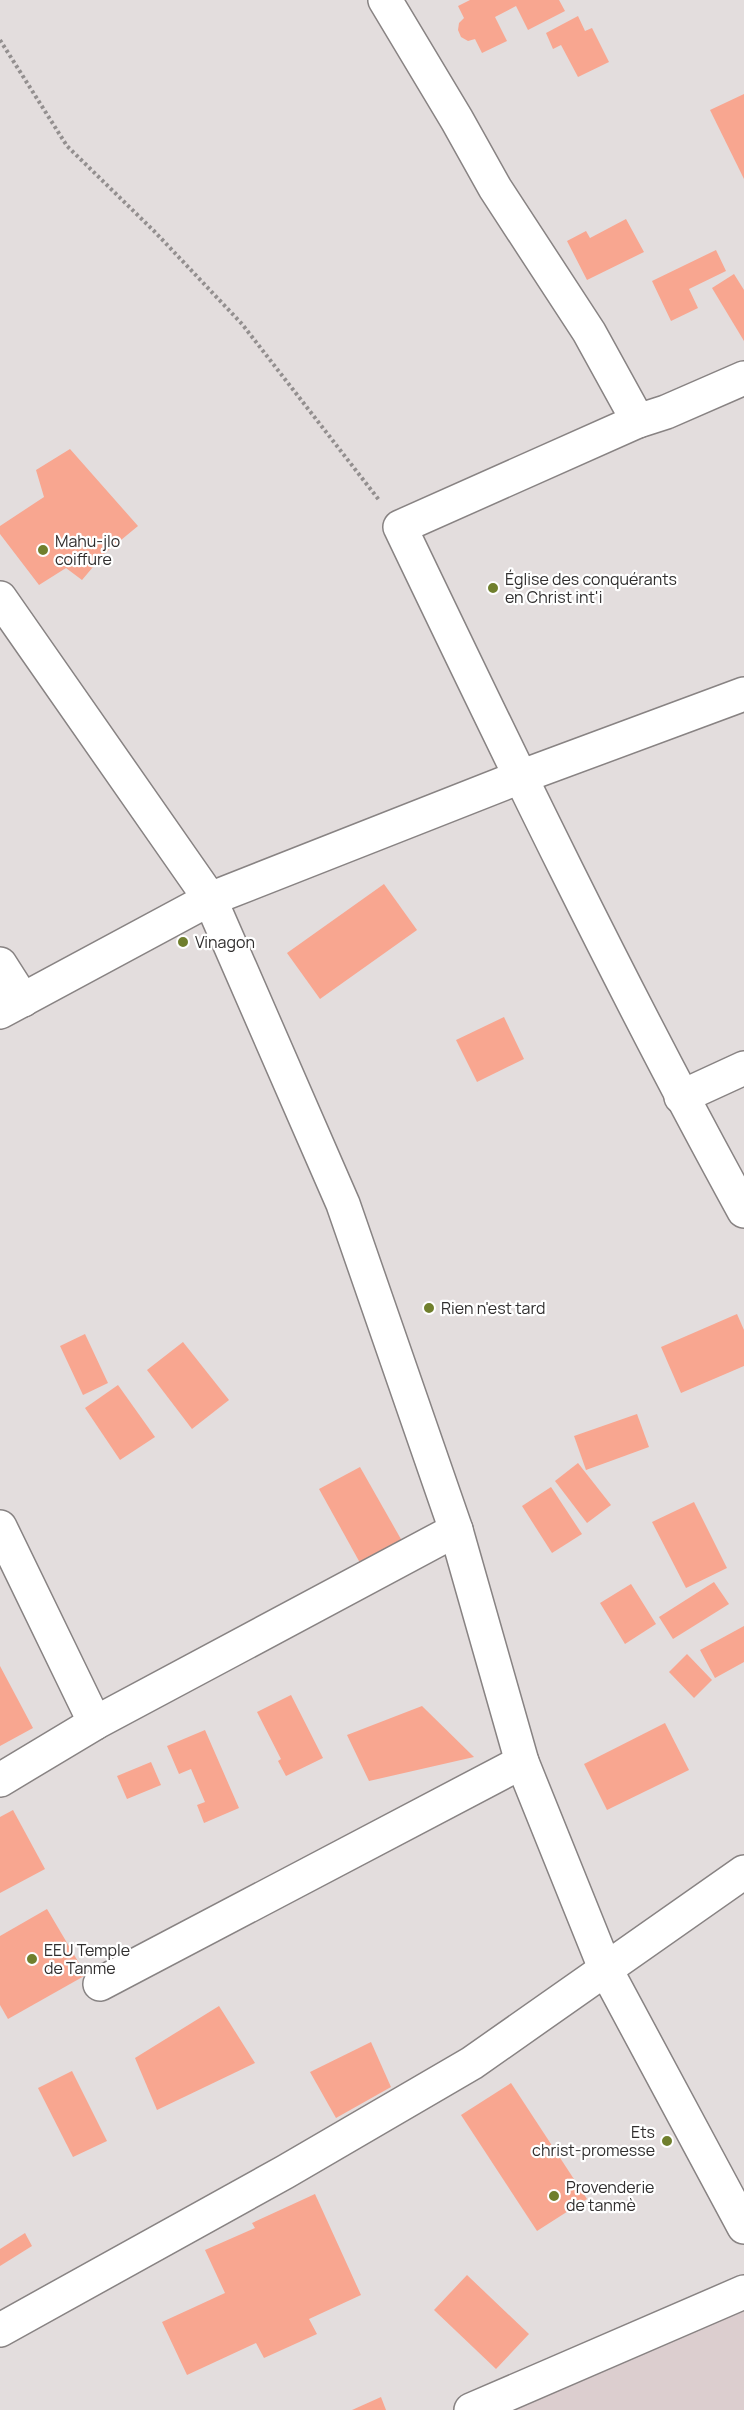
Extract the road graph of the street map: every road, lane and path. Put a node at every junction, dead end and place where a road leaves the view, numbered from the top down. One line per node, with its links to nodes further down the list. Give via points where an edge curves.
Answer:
1 (385, 0): 4 (street, via 495,188 589,332)
2 (0, 40): 5 (path, via 67,146 242,324)
3 (744, 378): 4 (street)
4 (638, 421): 5 (street)
5 (400, 527): 8 (street)
6 (0, 598): 9 (street)
7 (744, 694): 8 (street)
8 (520, 777): 9 (street); 13 (street)
9 (210, 899): 11 (street); 16 (street, via 343,1204)
10 (0, 964): 11 (street)
11 (11, 1006)
12 (744, 1068): 13 (street)
13 (681, 1096): 14 (street)
14 (744, 1211)
15 (0, 1527): 17 (street)
16 (456, 1530): 17 (street); 18 (street)
17 (95, 1723): 19 (street)
18 (522, 1762): 21 (street); 22 (street)
19 (0, 1780)
20 (744, 1872): 21 (street)
21 (605, 1968): 23 (street); 25 (street, via 472,2063)
22 (100, 1984)
23 (742, 2220)
24 (744, 2292): 26 (street)
25 (0, 2330)
26 (471, 2410)

